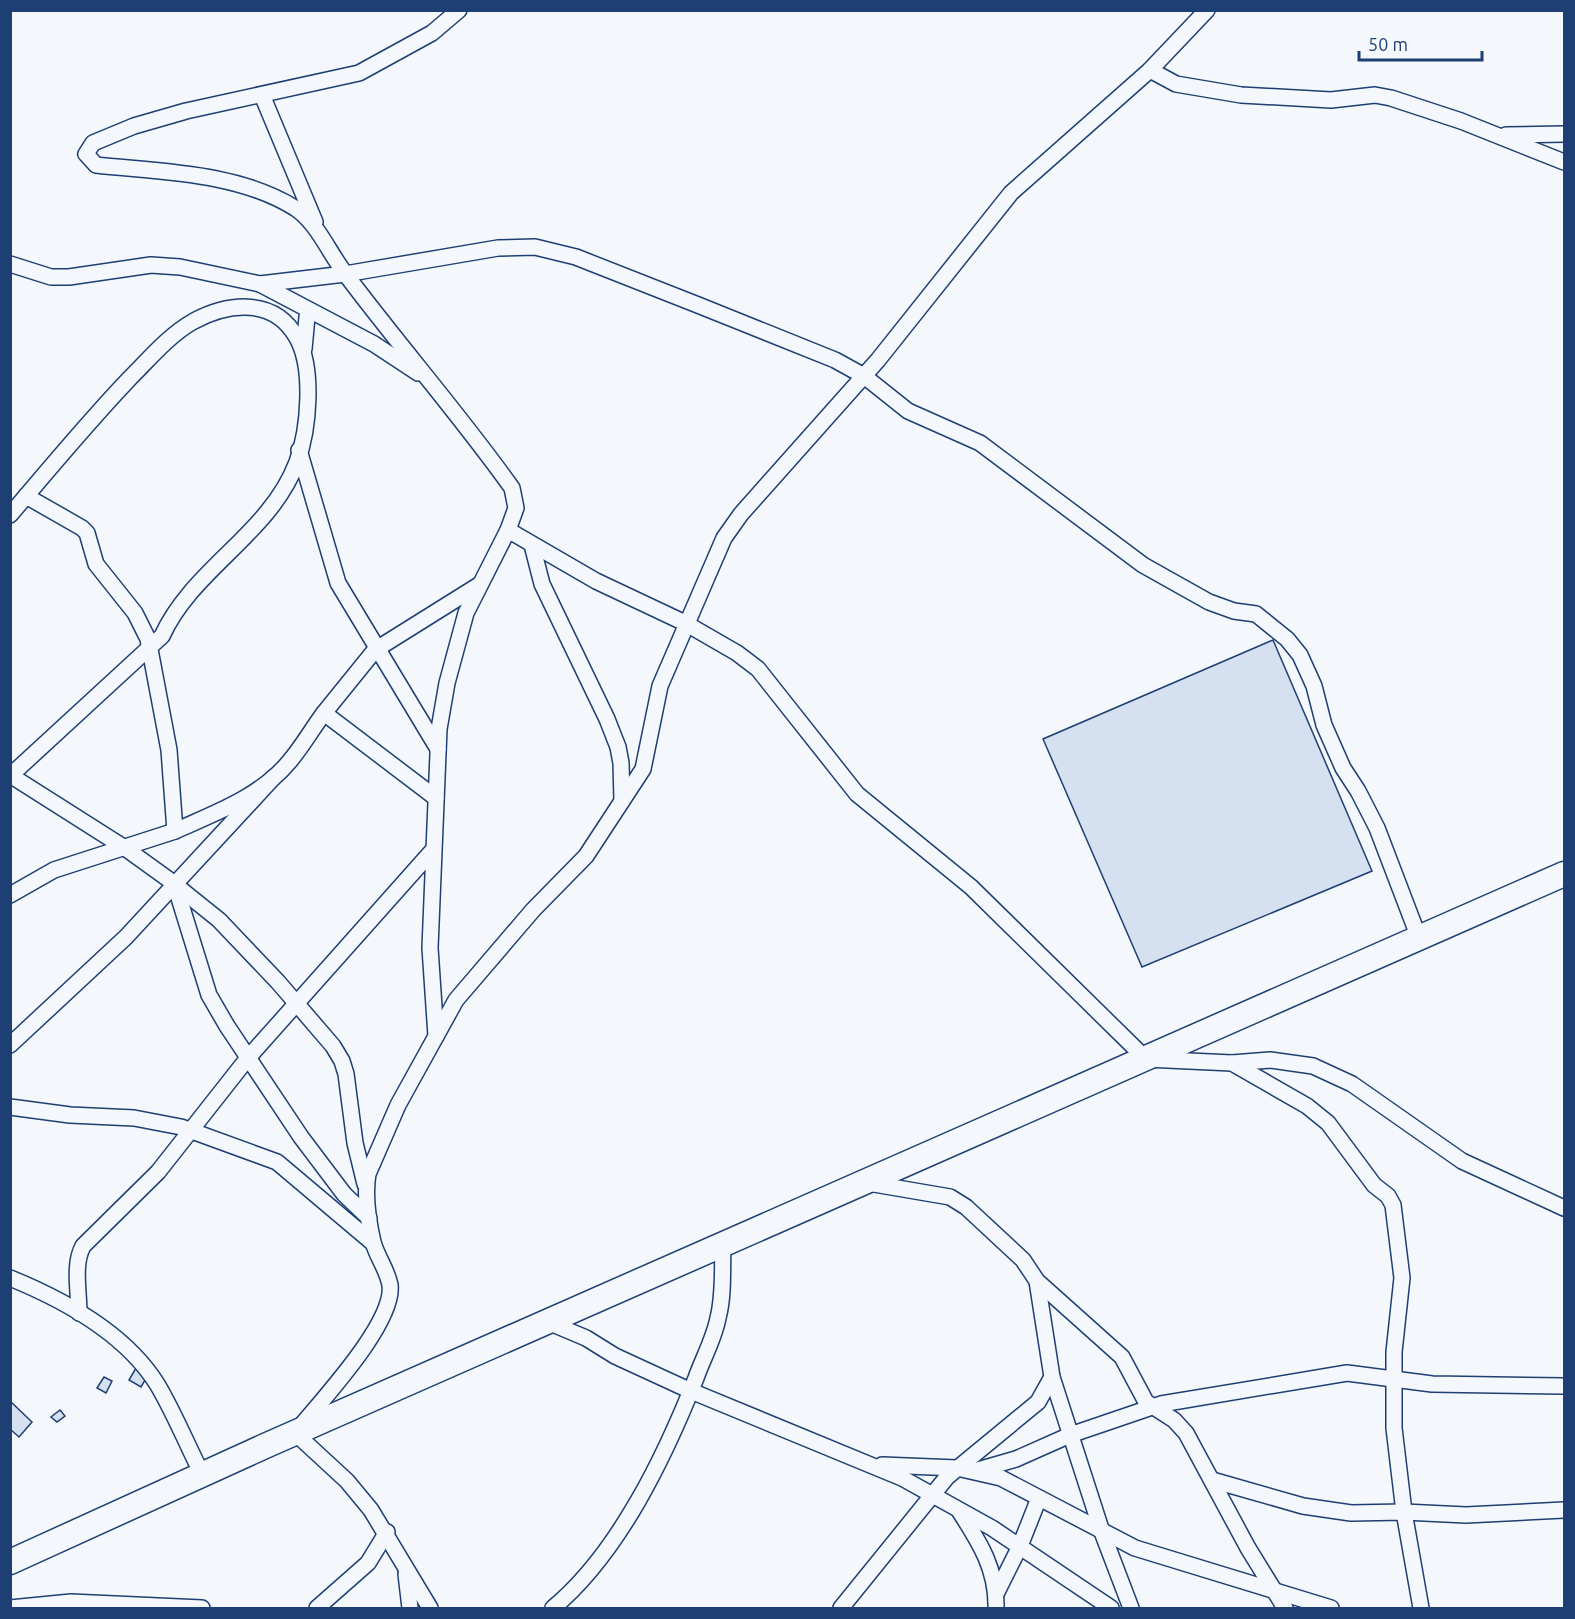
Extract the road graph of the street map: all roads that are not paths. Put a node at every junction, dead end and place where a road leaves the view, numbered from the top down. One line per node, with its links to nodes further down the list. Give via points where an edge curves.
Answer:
1 (459, 10): 4 (street, via 432,33 358,73)
2 (1206, 10): 3 (street)
3 (1150, 70): 6 (street, via 1176,84 1241,95 1331,100 1375,95 1391,98); 15 (street, via 1011,193)
4 (262, 95): 8 (street); 8 (street, via 134,126 93,142 86,154 96,165 213,178 273,197 297,209)
5 (1564, 134): 6 (street)
6 (1500, 136): 7 (street)
7 (1564, 162)
8 (321, 236): 10 (street)
9 (10, 264): 11 (street, via 35,274 60,277 151,265 180,267)
10 (345, 274): 11 (street); 15 (street, via 498,248 535,247 576,257 698,304); 16 (street)
11 (260, 284): 13 (street)
12 (277, 314): 13 (street); 14 (street, via 287,322); 18 (street, via 237,306 194,321 173,336 101,407)
13 (314, 317): 14 (street); 16 (street, via 374,344)
14 (304, 350): 17 (street, via 308,376 306,420)
15 (864, 376): 23 (street, via 741,514 724,538); 38 (street, via 908,411 980,443 1143,565 1209,602 1256,614 1287,639 1300,655 1314,686 1324,725 1342,768 1359,791 1377,828)
16 (430, 382): 20 (street, via 512,488 516,508)
17 (299, 450): 24 (street, via 273,506 187,597); 25 (street, via 332,570)
18 (26, 496): 19 (street); 24 (street, via 87,533 96,564 135,613)
19 (10, 514)
20 (508, 530): 21 (street); 22 (street)
21 (532, 545): 23 (street, via 596,581); 31 (street, via 542,584 618,747)
22 (481, 584): 25 (street); 27 (street, via 466,613 447,683)
23 (685, 623): 31 (street, via 660,686 645,761); 43 (street, via 758,669 857,794 971,887)
24 (151, 647): 28 (street); 32 (street, via 169,750)
25 (379, 648): 26 (street, via 358,668); 27 (street)
26 (324, 713): 29 (street); 30 (street)
27 (438, 750): 30 (street)
28 (11, 775): 33 (street)
29 (274, 777): 32 (street, via 246,798); 36 (street)
30 (436, 798): 34 (street)
31 (622, 801): 40 (street, via 586,856 468,982)
32 (175, 831): 33 (street)
33 (125, 848): 36 (street); 37 (street, via 54,870)
34 (433, 850): 39 (street); 40 (street, via 430,948)
35 (1564, 874): 38 (highway)
36 (175, 885): 39 (street, via 219,920); 41 (street, via 126,937); 42 (street, via 209,994)
37 (10, 895)
38 (1419, 938): 43 (highway)
39 (296, 1004): 42 (street); 49 (street, via 342,1061)
40 (436, 1036): 49 (street, via 398,1106)
41 (10, 1045)
42 (247, 1059): 47 (street); 51 (street, via 344,1194)
43 (1146, 1059): 44 (street); 48 (highway)
44 (1232, 1063): 50 (street, via 1270,1060 1313,1066 1352,1084 1462,1161); 59 (street, via 1307,1106 1328,1123 1393,1205 1402,1278)
45 (10, 1101): 46 (street)
46 (18, 1108): 47 (street, via 134,1119)
47 (189, 1130): 52 (street, via 277,1162); 56 (street, via 158,1172 83,1246 78,1266)
48 (867, 1183): 53 (highway); 55 (street, via 950,1197 1023,1260)
49 (366, 1186): 51 (street)
50 (1564, 1208)
51 (369, 1218): 52 (street)
52 (374, 1243): 63 (street, via 390,1287 383,1318)
53 (723, 1246): 57 (highway); 61 (street, via 719,1317)
54 (10, 1278): 56 (street, via 46,1292)
55 (1038, 1281): 58 (street); 62 (street, via 1122,1357 1137,1389)
56 (79, 1313): 68 (street, via 132,1354 156,1383)
57 (548, 1322): 61 (street); 63 (highway)
58 (1052, 1377): 64 (street); 66 (street, via 1038,1402)
59 (1394, 1379): 60 (street, via 1471,1386); 62 (street, via 1347,1373); 74 (street, via 1395,1438)
60 (1564, 1386)
61 (690, 1391): 65 (street); 89 (street, via 639,1499 595,1562)
62 (1153, 1407): 64 (street); 69 (street, via 1186,1433)
63 (296, 1433): 68 (highway); 75 (street, via 347,1482)
64 (1070, 1435): 67 (street, via 1016,1459); 76 (street)
65 (873, 1464): 66 (street); 70 (street)
66 (957, 1468): 67 (street); 70 (street)
67 (978, 1470): 71 (street)
68 (202, 1474): 78 (highway)
69 (1212, 1480): 74 (street, via 1303,1506 1351,1513); 80 (street)
70 (931, 1496): 72 (street); 90 (street)
71 (1039, 1498): 76 (street); 77 (street)
72 (958, 1510): 77 (street); 81 (street, via 986,1554)
73 (1564, 1510): 74 (street, via 1466,1515)
74 (1404, 1512): 95 (street)
75 (387, 1532): 79 (street); 86 (street, via 368,1563)
76 (1102, 1532): 80 (street, via 1134,1548); 92 (street)
77 (1020, 1546): 81 (street); 91 (street)
78 (10, 1562)
79 (405, 1568): 87 (street); 88 (street)
80 (1272, 1590): 93 (street); 94 (street)
81 (996, 1601)
82 (110, 1607): 83 (street, via 71,1602); 84 (street)
83 (10, 1608)
84 (183, 1608): 85 (street)
85 (202, 1608)
86 (317, 1608)
87 (410, 1608)
88 (430, 1608)
89 (553, 1608)
90 (841, 1608)
91 (1111, 1608)
92 (1131, 1608)
93 (1285, 1608)
94 (1330, 1608)
95 (1421, 1608)

